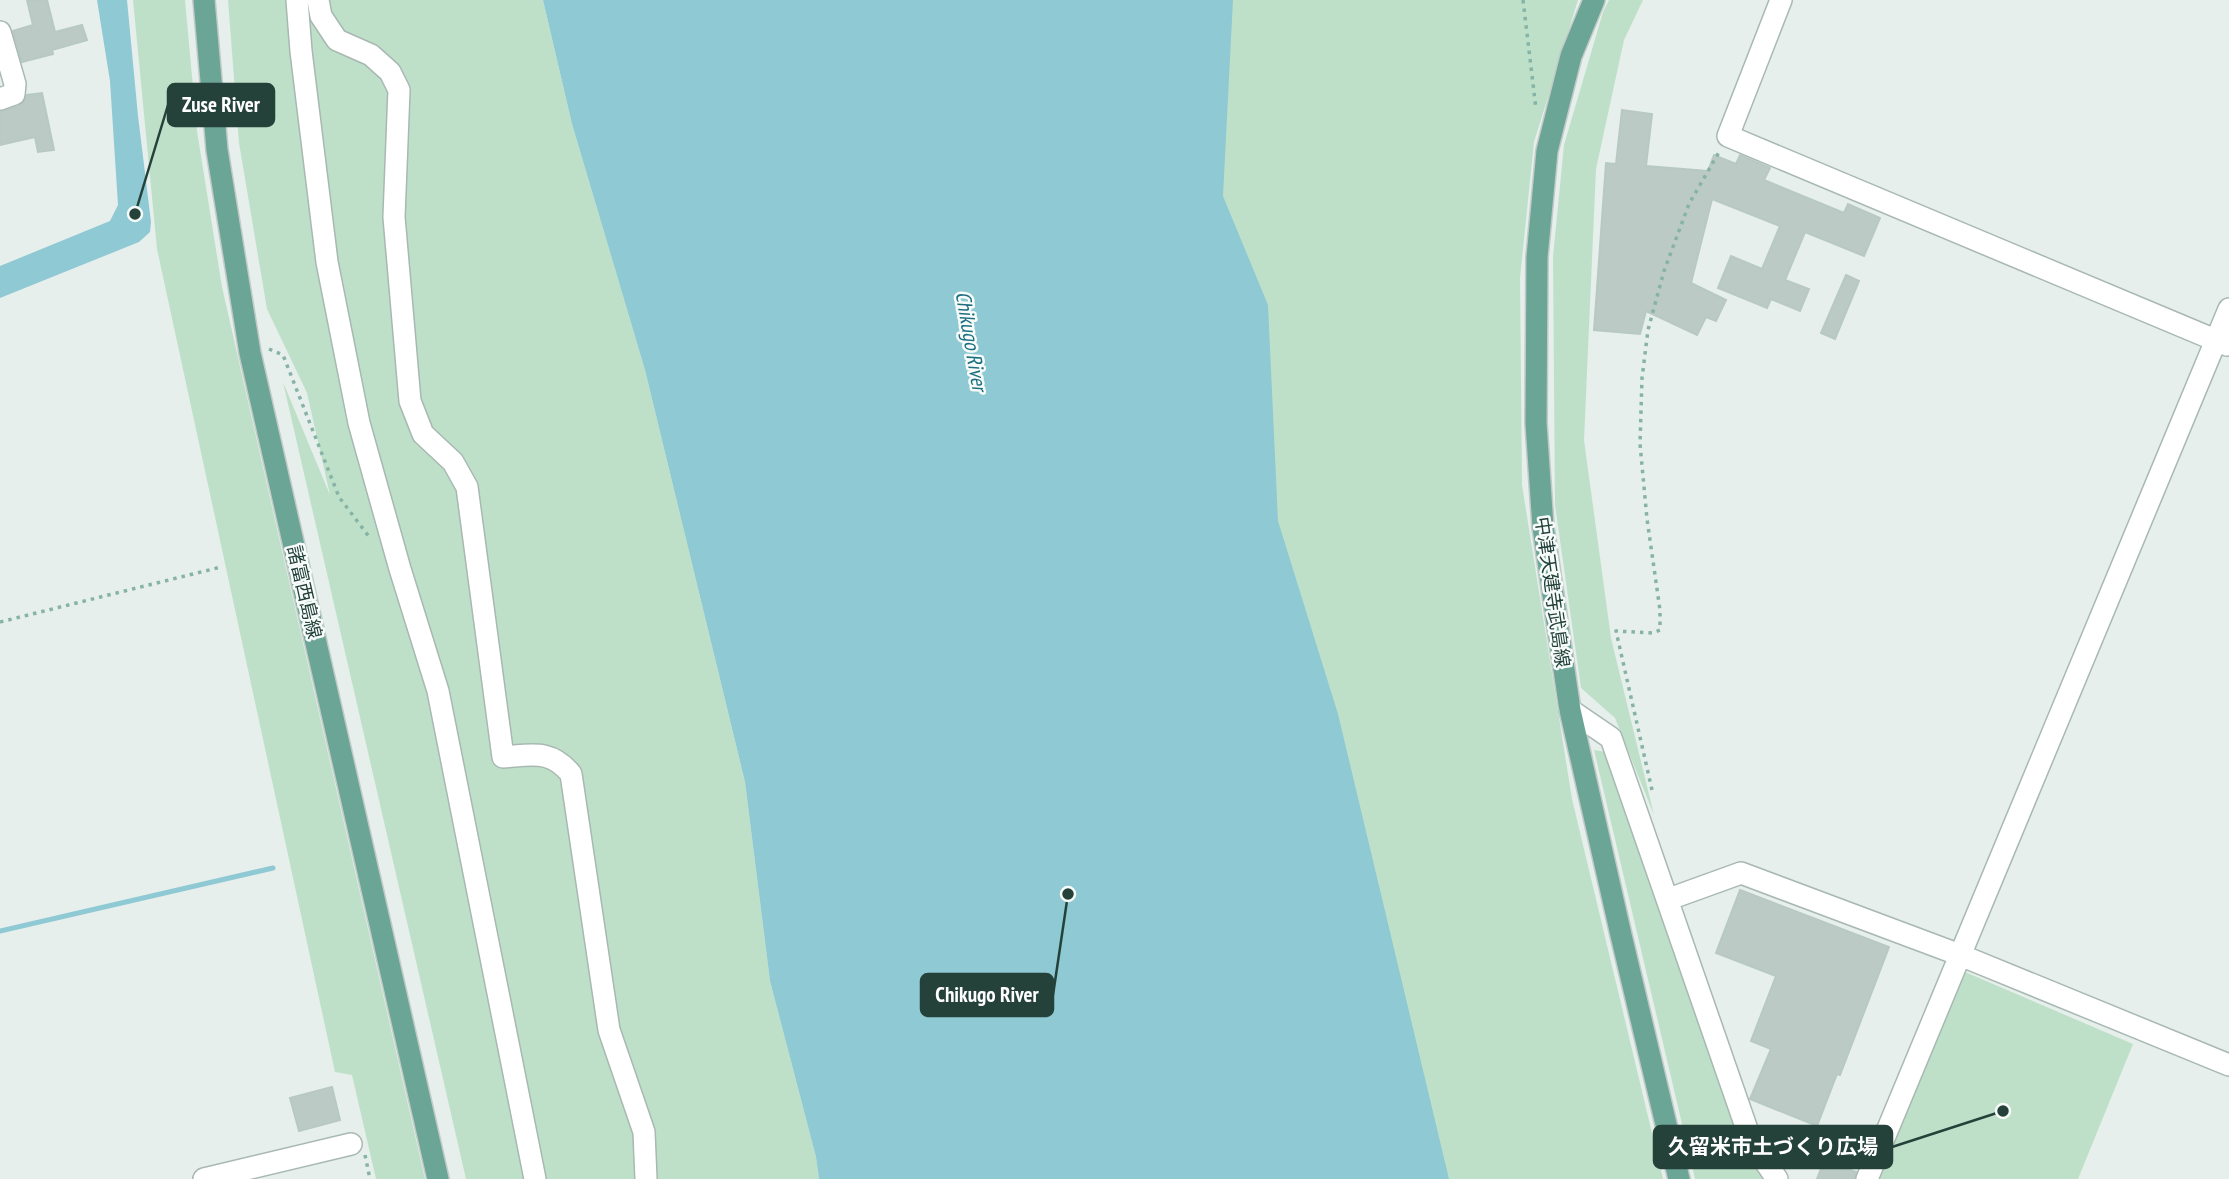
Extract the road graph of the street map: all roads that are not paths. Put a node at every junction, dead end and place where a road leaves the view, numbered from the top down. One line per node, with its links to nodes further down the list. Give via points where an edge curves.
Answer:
1 (204, 0): 16 (main road, 諸富西島線, via 217,150 250,353)
2 (298, 0): 17 (street, via 327,262 359,423 438,691)
3 (318, 0): 18 (street, via 321,16 337,40 371,55 390,72 399,90 394,217 410,401 423,434 453,462 467,487 503,757 546,755 562,762 571,774 609,1030 644,1132)
4 (1594, 0): 10 (main road, 中津天建寺武島線, via 1571,56 1547,151 1537,257 1536,423 1542,527)
5 (1781, 0): 9 (street, via 1728,136)
6 (0, 32): 7 (street, via 15,84 14,94)
7 (0, 99)
8 (2229, 309): 9 (street)
9 (2223, 343): 12 (street)
10 (1570, 710): 11 (street, via 1611,738); 19 (main road, 中津天建寺武島線)
11 (1668, 899): 12 (street, via 1741,873); 20 (street, via 1751,1141)
12 (1960, 955): 13 (street); 21 (street)
13 (2229, 1065)
14 (351, 1144): 15 (street)
15 (204, 1179)
16 (439, 1179)
17 (535, 1179)
18 (646, 1179)
19 (1679, 1179)
20 (1777, 1179)
21 (1867, 1179)

